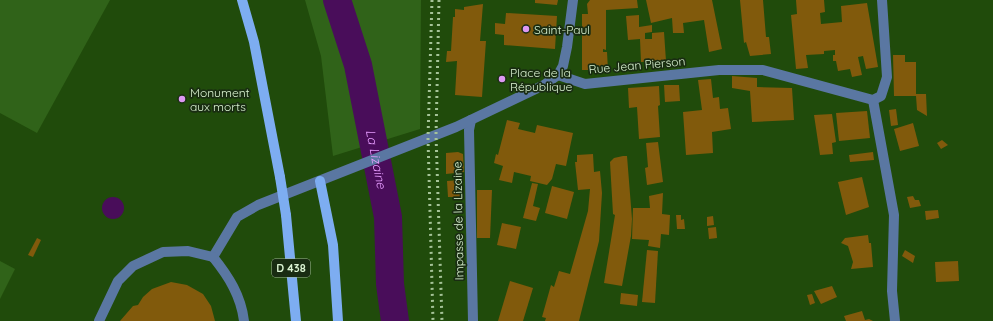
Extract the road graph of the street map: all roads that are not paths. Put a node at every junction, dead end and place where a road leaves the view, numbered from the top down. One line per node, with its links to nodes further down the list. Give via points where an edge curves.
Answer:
1 (242, 0): 11 (main road, D 438, bridge, via 254,42 280,177)
2 (573, 0): 4 (street, via 567,47)
3 (882, 0): 5 (street, via 887,77 881,96)
4 (558, 75): 5 (street, Rue Jean Pierson, via 584,84 719,70 763,70); 6 (street, via 544,85)
5 (873, 100): 14 (street, via 894,215 892,291)
6 (471, 120): 7 (street); 13 (street, Impasse de la Lizaine, via 469,138)
7 (320, 181): 8 (street, via 271,198 237,217); 12 (main road, via 332,245)
8 (213, 257): 9 (street, via 188,251 163,252 133,266 118,281); 10 (street, via 230,278 243,308)
9 (99, 321)
10 (244, 321)
11 (296, 321)
12 (338, 321)
13 (474, 321)
14 (895, 321)

